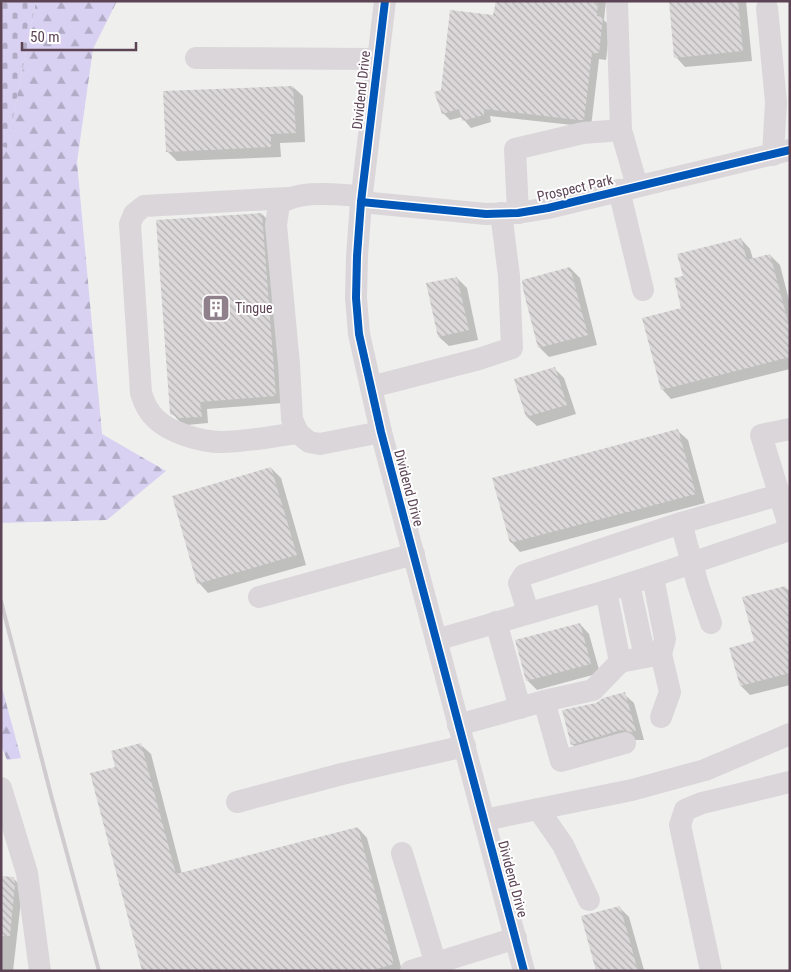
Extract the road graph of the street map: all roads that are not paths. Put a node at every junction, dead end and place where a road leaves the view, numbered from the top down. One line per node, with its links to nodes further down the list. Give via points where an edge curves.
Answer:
1 (384, 1): 5 (street, Dividend Drive)
2 (618, 1): 6 (street)
3 (767, 8): 7 (street)
4 (196, 58): 5 (street)
5 (377, 59): 10 (street, Dividend Drive)
6 (621, 130): 8 (street); 11 (street, via 583,133 515,149)
7 (781, 152): 8 (street, Prospect Park)
8 (628, 188): 11 (street, Prospect Park, via 548,208); 12 (street)
9 (288, 198): 10 (street, Prospect Park, via 307,195); 16 (street, via 279,204 276,225 290,364 292,419); 16 (street, Prospect Park, via 144,206 134,214 130,224 141,393 146,407 157,421 179,433 206,441)
10 (362, 199): 11 (street, Prospect Park, via 486,214); 13 (street, Dividend Drive, via 356,298 359,334)
11 (510, 213): 13 (street, via 512,348)
12 (643, 290)
13 (371, 387): 15 (street, Dividend Drive)
14 (790, 429): 17 (street, via 761,435)
15 (381, 432): 16 (street, via 320,444 309,442); 20 (street, Dividend Drive)
16 (298, 433)
17 (779, 495): 18 (street); 19 (street)
18 (680, 523): 21 (street); 26 (street, via 524,575 519,583)
19 (790, 530): 21 (street)
20 (414, 554): 25 (street); 29 (street, Dividend Drive)
21 (692, 564): 22 (street); 28 (street)
22 (653, 577): 23 (street); 30 (street, via 665,639)
23 (629, 584): 24 (street); 30 (street)
24 (606, 591): 26 (street); 31 (street)
25 (259, 597)
26 (528, 612): 27 (street)
27 (496, 622): 29 (street); 33 (street)
28 (711, 623)
29 (436, 640): 35 (street, Dividend Drive)
30 (653, 655): 31 (street); 34 (street, via 670,692)
31 (620, 662): 32 (street, via 593,690)
32 (544, 701): 33 (street); 37 (street, via 561,761)
33 (520, 708): 35 (street)
34 (661, 717)
35 (458, 725): 38 (street, Dividend Drive)
36 (790, 734): 42 (street, via 705,770 632,790)
37 (625, 743)
38 (464, 746): 41 (street); 43 (street, Dividend Drive)
39 (790, 782): 51 (street, via 685,810 680,824)
40 (1, 788): 48 (street, via 27,873)
41 (237, 802)
42 (538, 809): 43 (street); 45 (street, via 563,845)
43 (484, 820): 46 (street, Dividend Drive)
44 (402, 853): 47 (street)
45 (589, 900)
46 (516, 938): 47 (street); 50 (street, Dividend Drive)
47 (437, 967): 49 (street)
48 (40, 971)
49 (411, 971)
50 (524, 971)
51 (711, 971)

